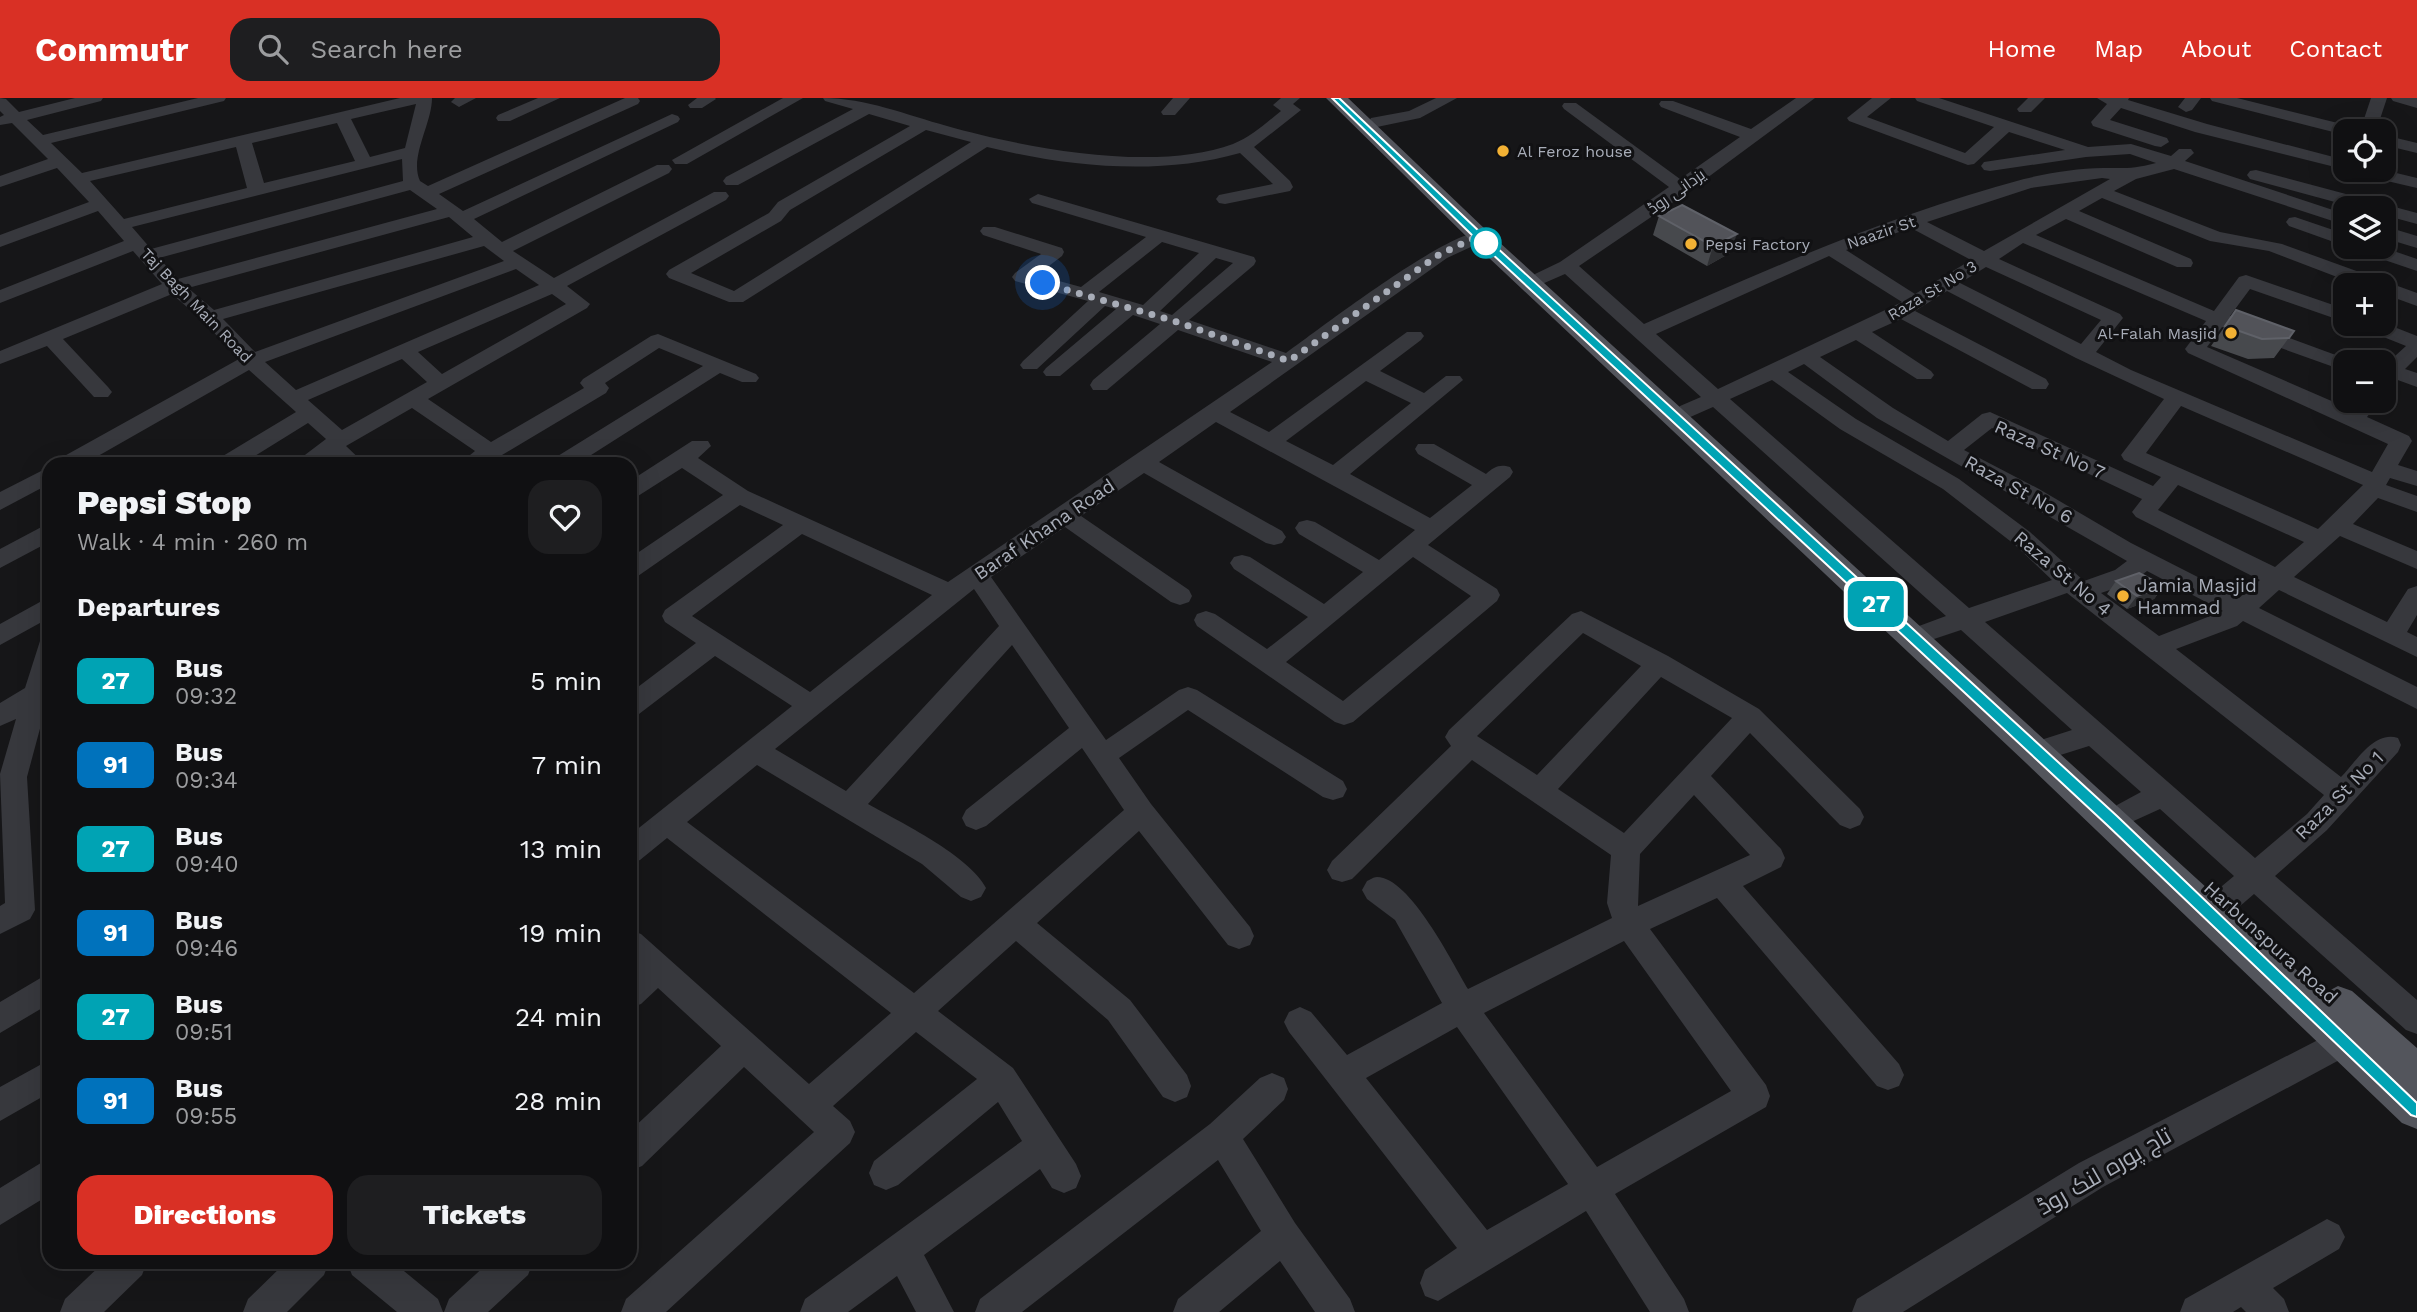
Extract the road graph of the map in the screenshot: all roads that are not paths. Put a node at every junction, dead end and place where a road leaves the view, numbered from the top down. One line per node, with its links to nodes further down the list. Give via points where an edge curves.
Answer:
1 (95, 98): 29 (street)
2 (218, 98): 39 (street)
3 (423, 98): 27 (street); 44 (street, via 424,118)
4 (552, 98): 28 (street)
5 (795, 98): 47 (street)
6 (831, 98): 25 (street)
7 (1182, 98): 26 (street)
8 (1293, 98): 42 (street, via 1281,105 1293,110)
9 (1336, 98): 54 (main road, Harbunspura Road)
10 (1352, 98): 32 (main road, Harbunspura Road)
11 (1449, 98): 32 (street, via 1414,115)
12 (1883, 98): 37 (street, via 1855,118)
13 (1923, 98): 24 (street)
14 (2218, 98): 35 (street)
15 (2379, 98): 31 (street)
16 (2399, 98): 21 (street)
17 (1799, 99): 36 (street, یزدانی روڈ)
18 (2114, 99): 46 (street, via 2099,122 2177,146); 49 (street, via 2201,128)
19 (632, 101): 61 (street)
20 (0, 102): 29 (street, Taj Bagh Main Road)
21 (2417, 103)
22 (1667, 104): 36 (street)
23 (1570, 106): 60 (street)
24 (1948, 106): 34 (street); 37 (street)
25 (868, 108): 33 (street); 59 (street)
26 (1169, 112)
27 (342, 117): 38 (street); 50 (street)
28 (504, 118)
29 (8, 119): 39 (street, Taj Bagh Main Road)
30 (672, 119): 70 (street)
31 (2372, 119)
32 (1377, 122): 54 (main road, Harbunspura Road)
33 (925, 124): 40 (street); 40 (street, via 676,274 736,298)
34 (2006, 125): 37 (street, via 1968,160); 45 (street)
35 (2333, 127)
36 (1751, 135): 60 (street, یزدانی روڈ)
37 (1911, 139)
38 (243, 140): 56 (street); 62 (street)
39 (37, 141): 48 (street, Taj Bagh Main Road)
40 (983, 142): 42 (street, via 1045,155 1142,162 1193,158)
41 (2396, 143): 43 (street)
42 (1243, 146): 65 (street, via 1284,187)
43 (2417, 148)
44 (413, 151): 50 (street); 61 (street, via 408,178)
45 (2087, 152): 46 (street, via 2131,149); 51 (street)
46 (2178, 158): 53 (street, Raza St No 3); 64 (street); 71 (street)
47 (681, 159)
48 (59, 161): 56 (street, Taj Bagh Main Road); 57 (street)
49 (2333, 162)
50 (365, 164): 62 (street)
51 (1990, 166)
52 (663, 169): 83 (street)
53 (2139, 172): 63 (street, Raza St No 3); 73 (street, Naazir St, via 2029,183); 79 (street)
54 (1421, 174): 77 (main road, Harbunspura Road); 92 (main road, Harbunspura Road)
55 (2396, 178): 58 (street)
56 (78, 179): 67 (street, Taj Bagh Main Road)
57 (0, 182)
58 (2417, 183)
59 (726, 188): 96 (street)
60 (1682, 188): 92 (street, یزدانی روڈ)
61 (420, 189): 70 (street); 85 (street)
62 (257, 191): 74 (street)
63 (2101, 192): 68 (street, Raza St No 3); 93 (street, via 2217,237 2235,237)
64 (2333, 197)
65 (1225, 199)
66 (1038, 200): 76 (street)
67 (100, 204): 74 (street, Taj Bagh Main Road); 81 (street)
68 (2065, 212): 78 (street, Raza St No 3); 90 (street)
69 (2396, 213): 72 (street)
70 (456, 214): 83 (street); 95 (street)
71 (2333, 216)
72 (2417, 219)
73 (1912, 221): 84 (street, Naazir St); 88 (street)
74 (120, 225): 85 (street, Taj Bagh Main Road)
75 (989, 231): 98 (street, via 1055,252 1022,277)
76 (1158, 236): 86 (street); 98 (street)
77 (1479, 236): 118 (street, Baraf Khana Road, via 1440,254); 162 (main road, Harbunspura Road)
78 (2022, 236): 88 (street, Raza St No 3); 105 (street)
79 (2333, 236)
80 (2396, 236): 82 (street)
81 (0, 242)
82 (2417, 242)
83 (494, 245): 89 (street); 104 (street)
84 (1831, 249): 101 (street); 108 (street, Naazir St)
85 (141, 250): 95 (street, Taj Bagh Main Road); 99 (street)
86 (1212, 251): 102 (street); 106 (street, via 1247,261)
87 (2396, 258): 91 (street)
88 (1984, 259): 94 (street, Raza St No 3); 114 (street, via 2113,318)
89 (519, 262): 96 (street); 117 (street)
90 (2184, 263)
91 (2417, 265)
92 (1554, 272): 108 (street); 138 (main road, Harbunspura Road)
93 (2342, 273)
94 (1946, 283): 101 (street, Raza St No 3); 114 (street)
95 (174, 286): 104 (street, Taj Bagh Main Road); 111 (street)
96 (553, 286): 113 (street); 131 (street, via 580,304)
97 (2396, 292): 100 (street)
98 (1094, 296): 102 (street); 120 (street)
99 (0, 297)
100 (2417, 300)
101 (1908, 307): 107 (street, Raza St No 3); 132 (street)
102 (1139, 310): 106 (street); 124 (street)
103 (2333, 312): 105 (street, via 2246,281)
104 (210, 317): 117 (street, Taj Bagh Main Road)
105 (2218, 319): 119 (street); 142 (street, via 2195,349)
106 (1174, 321): 118 (street); 133 (street)
107 (1857, 331): 115 (street, Raza St No 3); 126 (street)
108 (1643, 332): 138 (street)
109 (1414, 336): 125 (street)
110 (2396, 336): 112 (street)
111 (51, 338): 116 (street); 134 (street)
112 (2417, 345): 121 (street)
113 (404, 350): 131 (street); 139 (street)
114 (2083, 354): 135 (street)
115 (1804, 355): 123 (street, Raza St No 3); 147 (street, Raza St No 6, via 1885,413)
116 (0, 358)
117 (251, 360): 139 (street, Taj Bagh Main Road); 149 (street)
118 (1289, 361): 140 (street, Baraf Khana Road)
119 (2333, 361)
120 (1030, 365)
121 (2396, 365)
122 (717, 366): 128 (street); 148 (street, via 658,340 590,383 599,388); 154 (street)
123 (1772, 370): 138 (street, Raza St No 3); 182 (street, Raza St No 4, via 1848,424 1951,484)
124 (1053, 372)
125 (1365, 372): 137 (street); 144 (street)
126 (1924, 375)
127 (2396, 376): 130 (street)
128 (749, 378)
129 (1453, 380): 137 (street)
130 (2417, 381)
131 (440, 383): 136 (street)
132 (2039, 384)
133 (1101, 385)
134 (101, 392)
135 (2176, 397): 156 (street, via 2132,454); 158 (street)
136 (413, 398): 145 (street); 148 (street)
137 (1425, 402): 157 (street)
138 (1701, 403): 162 (main road, Harbunspura Road); 189 (street)
139 (301, 406): 145 (street, Taj Bagh Main Road); 150 (street)
140 (1214, 412): 144 (street); 155 (street, Baraf Khana Road)
141 (2358, 413): 142 (street)
142 (2353, 419): 143 (street)
143 (2409, 437): 158 (street)
144 (1271, 441): 157 (street)
145 (336, 444): 151 (street); 152 (street)
146 (1426, 449): 173 (street, via 1494,478)
147 (1949, 451): 164 (street, Raza St No 7, via 1990,419); 175 (street, Raza St No 6)
148 (491, 452): 153 (street)
149 (79, 457)
150 (235, 457)
151 (315, 457)
152 (348, 457)
153 (482, 457)
154 (572, 457)
155 (1143, 463): 167 (street, Baraf Khana Road); 172 (street)
156 (2175, 474): 164 (street); 170 (street)
157 (1335, 475): 173 (street)
158 (2378, 479): 159 (street); 166 (street); 170 (street)
159 (2417, 479)
160 (42, 484): 165 (street)
161 (637, 486): 163 (street, via 691,451)
162 (1766, 493): 192 (main road, Harbunspura Road); 232 (main road, Harbunspura Road)
163 (738, 495): 168 (street); 178 (street)
164 (2156, 497): 181 (street, via 2144,512)
165 (0, 502)
166 (2417, 504)
167 (1065, 516): 180 (street, Baraf Khana Road); 185 (street)
168 (800, 524): 183 (street); 195 (street, via 674,616)
169 (1307, 528): 179 (street)
170 (2329, 533): 176 (street); 181 (street)
171 (42, 535): 174 (street)
172 (1274, 537)
173 (1421, 537): 179 (street); 198 (street, via 1495,599 1344,715)
174 (0, 560)
175 (2146, 560): 182 (street, via 2124,576); 186 (street, Raza St No 6)
176 (2417, 561)
177 (1242, 563): 188 (street)
178 (637, 565)
179 (1380, 571): 188 (street)
180 (976, 574): 183 (street, Baraf Khana Road); 191 (street)
181 (2277, 578): 186 (street); 193 (street)
182 (2076, 587): 189 (street); 196 (street, Raza St No 4)
183 (950, 593): 204 (street, Baraf Khana Road)
184 (2417, 595): 193 (street)
185 (1180, 596)
186 (2242, 609): 196 (street, via 2228,620); 203 (street, Raza St No 6)
187 (42, 610): 194 (street)
188 (1325, 616): 198 (street)
189 (1966, 618): 192 (street); 208 (street)
190 (1206, 620): 198 (street)
191 (1012, 628): 207 (street); 220 (street)
192 (1928, 632): 211 (main road, Harbunspura Road)
193 (2392, 635): 197 (street)
194 (0, 636)
195 (714, 643): 202 (street); 204 (street)
196 (2156, 647): 218 (street, Raza St No 4)
197 (2417, 648)
198 (1268, 663)
199 (1659, 663): 206 (street); 209 (street, via 1581,620 1458,737); 217 (street)
200 (42, 673): 201 (street)
201 (36, 694): 205 (street); 215 (street)
202 (637, 698)
203 (2417, 699)
204 (810, 705): 212 (street, Baraf Khana Road)
205 (0, 716)
206 (1750, 716): 214 (street); 223 (street)
207 (1084, 731): 213 (street); 224 (street)
208 (2093, 734): 211 (street); 219 (street)
209 (1470, 745): 217 (street); 228 (street)
210 (2388, 745): 218 (street, Raza St No 1)
211 (2054, 746): 222 (main road, Harbunspura Road)
212 (754, 750): 220 (street); 225 (street, Baraf Khana Road)
213 (1102, 756): 216 (street, via 1188,697); 221 (street)
214 (1696, 778): 227 (street); 229 (street, via 1771,858)
215 (6, 789): 233 (street, via 20,910)
216 (1333, 789)
217 (1540, 790): 227 (street)
218 (2341, 793): 232 (street, Raza St No 1, via 2317,822)
219 (2161, 795): 222 (street); 232 (street)
220 (849, 806): 230 (street, via 932,855)
221 (1140, 812): 234 (street); 236 (street)
222 (2127, 813): 232 (main road, Harbunspura Road)
223 (1850, 817)
224 (976, 818)
225 (667, 821): 226 (street, Baraf Khana Road); 242 (street)
226 (637, 846)
227 (1626, 850): 235 (street, via 1622,903)
228 (1342, 870)
229 (1722, 883): 235 (street); 251 (street)
230 (971, 888)
231 (1377, 890): 241 (street, via 1405,911)
232 (2229, 896): 244 (street); 247 (main road, Harbunspura Road); 249 (main road, Harbunspura Road)
233 (0, 922)
234 (1016, 923): 242 (street); 254 (street, via 1119,1010)
235 (1629, 923): 241 (street); 265 (street, via 1754,1096)
236 (1239, 936)
237 (637, 949): 238 (street)
238 (657, 968): 239 (street); 248 (street)
239 (637, 987)
240 (42, 992): 243 (street)
241 (1462, 1008): 250 (street); 265 (street)
242 (914, 1013): 253 (street); 257 (street)
243 (0, 1019)
244 (2417, 1020)
245 (1300, 1022): 250 (street)
246 (2417, 1026): 249 (street)
247 (2345, 1041): 258 (main road, Harbunspura Road); 288 (street, تاج پورہ لنک روڈ, via 2091,1175)
248 (744, 1046): 257 (street); 261 (street)
249 (2406, 1065)
250 (1343, 1074): 270 (street)
251 (1888, 1075)
252 (42, 1079): 256 (street)
253 (1002, 1079): 260 (street); 262 (street)
254 (1175, 1086)
255 (1272, 1089): 259 (street)
256 (0, 1105)
257 (810, 1106): 281 (street, via 838,1132)
258 (2417, 1109)
259 (1222, 1136): 267 (street); 284 (street)
260 (1044, 1145): 263 (street); 269 (street)
261 (637, 1147)
262 (886, 1173)
263 (1064, 1176)
264 (42, 1180): 266 (street)
265 (1592, 1189): 270 (street); 287 (street)
266 (0, 1208)
267 (1283, 1235): 285 (street); 286 (street)
268 (2327, 1237): 276 (street)
269 (902, 1250): 282 (street); 283 (street)
270 (1482, 1252): 275 (street)
271 (117, 1269): 277 (street)
272 (304, 1269): 278 (street)
273 (373, 1269): 279 (street)
274 (508, 1269): 280 (street)
275 (1438, 1283)
276 (2245, 1285): 289 (street); 290 (street)
277 (78, 1312)
278 (261, 1312)
279 (425, 1312)
280 (462, 1312)
281 (639, 1312)
282 (818, 1312)
283 (936, 1312)
284 (993, 1312)
285 (1191, 1312)
286 (1337, 1312)
287 (1671, 1312)
288 (1870, 1312)
289 (2198, 1312)
290 (2272, 1312)

